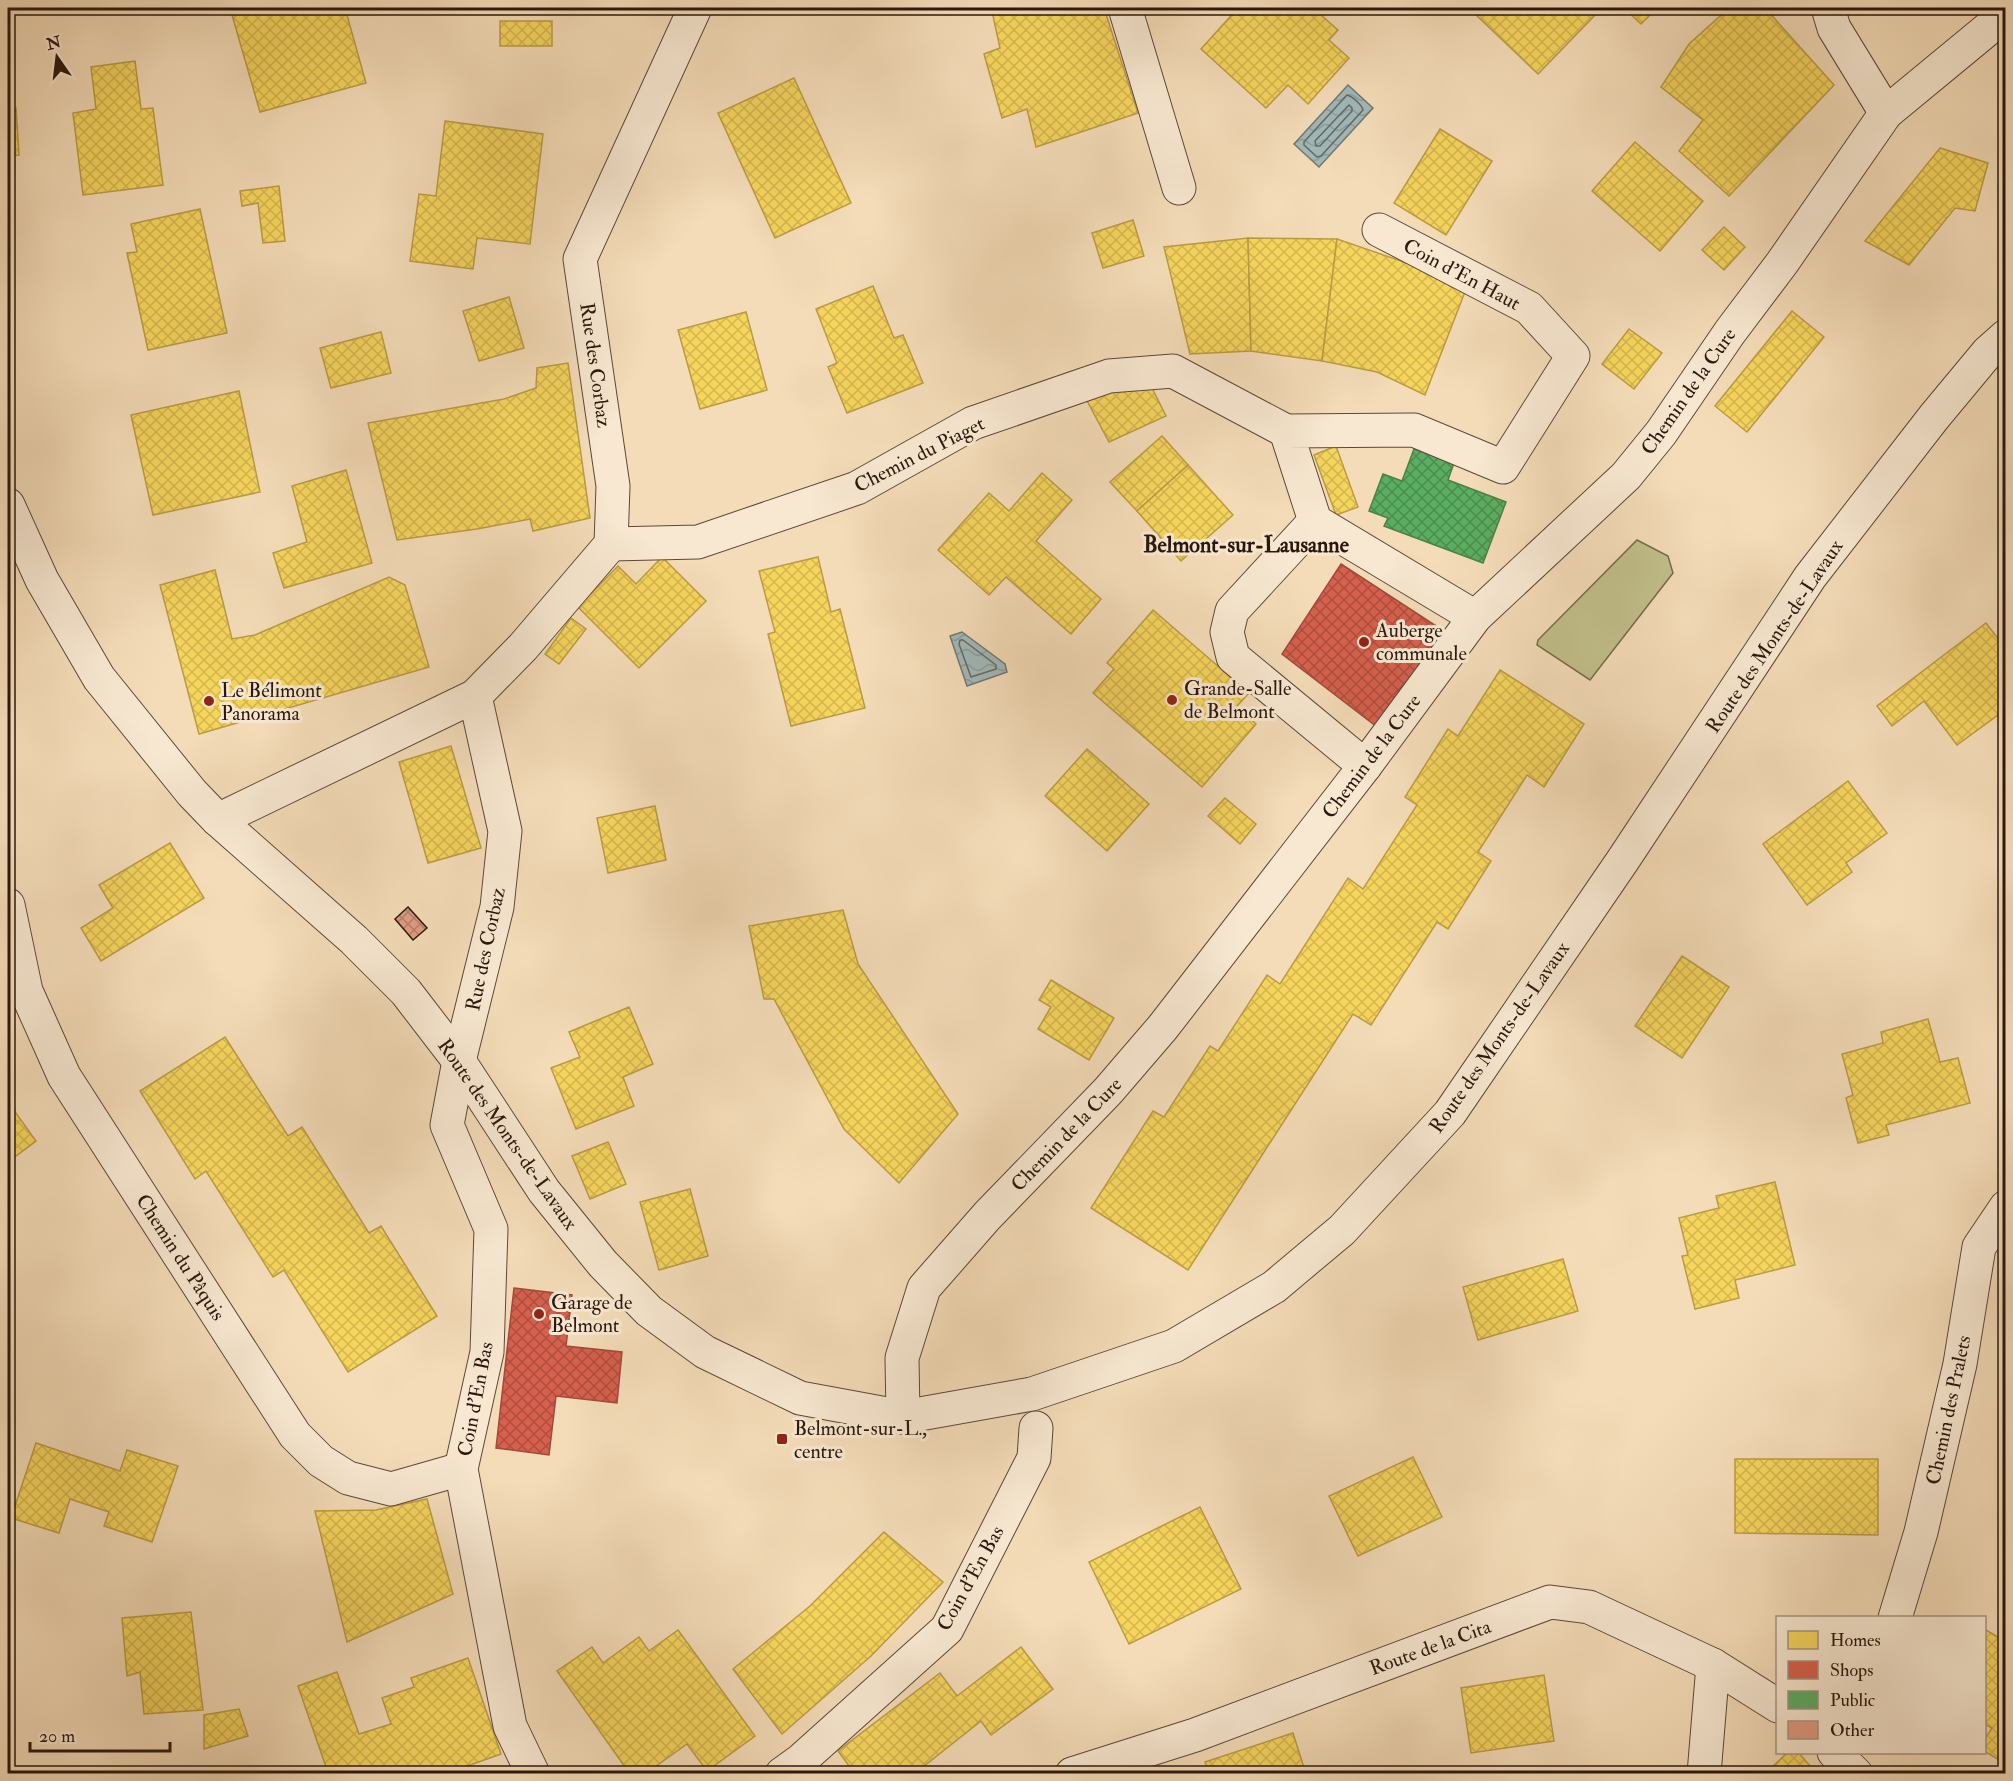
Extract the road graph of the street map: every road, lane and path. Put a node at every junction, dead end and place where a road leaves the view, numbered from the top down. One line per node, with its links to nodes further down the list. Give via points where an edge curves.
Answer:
1 (695, 8): 12 (street, Rue des Corbaz, via 580,259 613,486)
2 (1125, 8): 6 (street)
3 (1828, 8): 5 (street, via 1834,28)
4 (2006, 14): 5 (street, Chemin de la Cure)
5 (1886, 113): 13 (street, Chemin de la Cure, via 1661,433 1626,476)
6 (1179, 188)
7 (1380, 230): 9 (street, Coin d'En Haut, via 1528,308 1573,356 1503,467 1414,430)
8 (2006, 336): 20 (street, Route des Monts-de-Lavaux, via 1934,417 1810,577 1450,1113 1342,1230 1274,1287 1174,1346 1032,1394)
9 (1286, 431): 11 (street); 12 (street, Chemin du Piaget, via 1173,372 1109,376 972,423 857,488 698,542)
10 (8, 505): 16 (street, Route des Monts-de-Lavaux, via 42,580 99,678)
11 (1315, 521): 13 (street); 15 (street, via 1232,611 1227,632 1233,657)
12 (611, 544): 14 (street, via 523,647)
13 (1475, 616): 15 (street, Chemin de la Cure)
14 (475, 696): 16 (street); 18 (street, Rue des Corbaz, via 505,831 497,907)
15 (1365, 766): 20 (street, Chemin de la Cure, via 1163,1027 924,1288 902,1358)
16 (218, 820): 18 (street, Route des Monts-de-Lavaux, via 354,940 406,993)
17 (8, 905): 22 (street, Chemin du Pâquis, via 26,991 64,1076 296,1435 321,1461 348,1478 391,1489)
18 (459, 1061): 20 (street, Route des Monts-de-Lavaux, via 544,1191 603,1264 649,1311 705,1352 800,1398); 22 (street, Coin d'En Bas, via 447,1125 491,1229 487,1353)
19 (2006, 1207): 23 (street, Chemin des Pralets, via 1979,1247 1960,1364 1921,1532)
20 (903, 1417)
21 (1036, 1428): 28 (street, Coin d'En Bas, via 1034,1458 947,1629)
22 (461, 1469): 27 (street, Coin d'En Bas, via 510,1726)
23 (1895, 1616)
24 (1713, 1665): 25 (street, Route de la Cita); 29 (street, Route de la Cita, via 1589,1607 1550,1602 1195,1735); 30 (street)
25 (1776, 1705)
26 (1836, 1754): 31 (street)
27 (533, 1773)
28 (782, 1773)
29 (1072, 1773)
30 (1704, 1773)
31 (1856, 1773)

